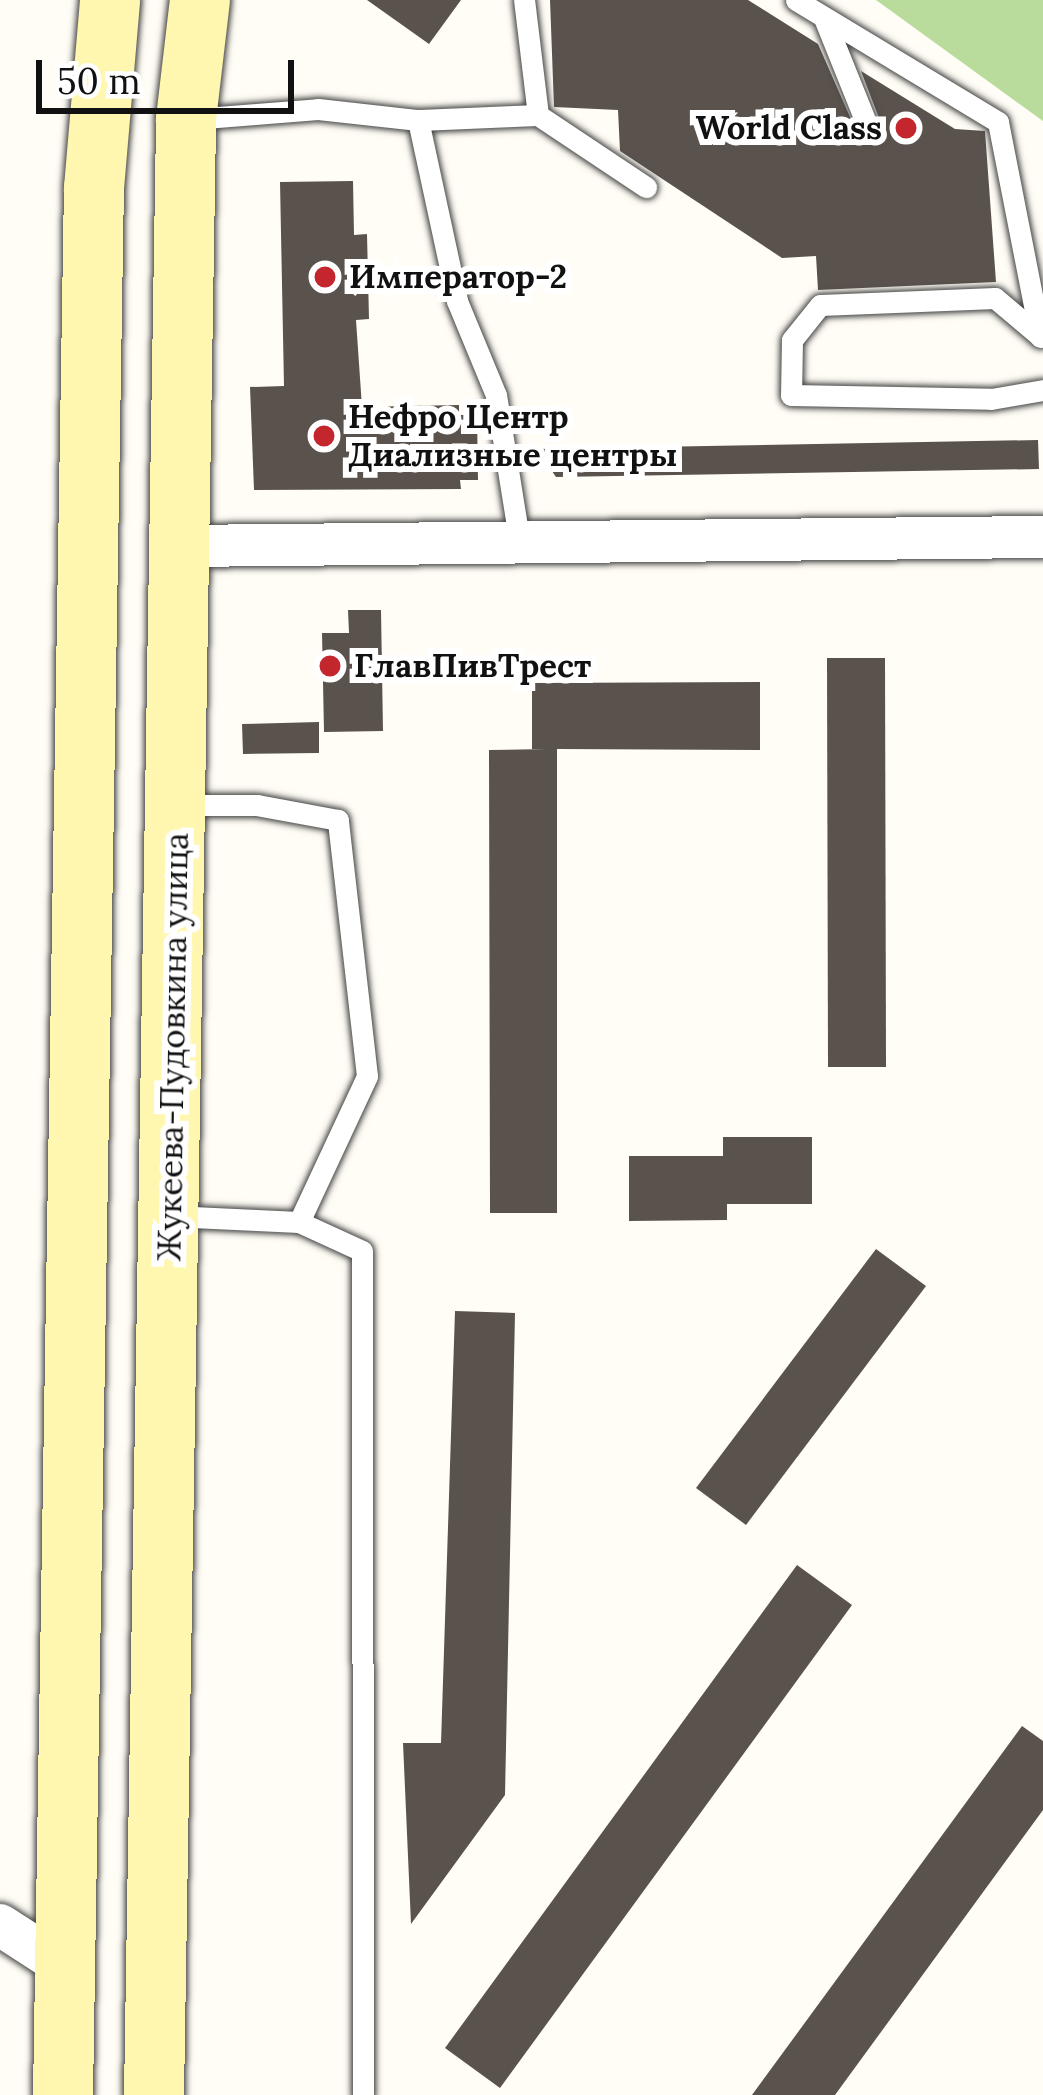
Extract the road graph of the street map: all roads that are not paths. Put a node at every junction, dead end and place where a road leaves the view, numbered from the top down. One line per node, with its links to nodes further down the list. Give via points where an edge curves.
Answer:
1 (110, 0): 19 (main road, via 94,188)
2 (200, 0): 7 (main road, Жукеева-Пудовкина улица)
3 (524, 0): 6 (lane)
4 (796, 0): 5 (lane)
5 (824, 17): 9 (lane); 11 (lane, via 998,122)
6 (538, 115): 8 (lane); 10 (lane)
7 (186, 119): 8 (lane, via 317,109); 15 (main road, Жукеева-Пудовкина улица)
8 (418, 120): 14 (lane, via 457,301 496,395)
9 (869, 130)
10 (646, 187)
11 (1041, 343): 12 (lane, via 995,298 820,304 792,340 791,395 991,399)
12 (1043, 390)
13 (1043, 536): 14 (street)
14 (519, 538): 15 (street)
15 (181, 546): 16 (main road, Жукеева-Пудовкина улица)
16 (176, 806): 17 (lane, via 257,805 338,820 367,1076); 18 (main road, Жукеева-Пудовкина улица)
17 (299, 1222): 18 (lane); 24 (lane, via 362,1251)
18 (170, 1226): 19 (main road); 23 (main road, Жукеева-Пудовкина улица)
19 (82, 1236): 21 (main road)
20 (0, 1925): 21 (street)
21 (65, 1967): 22 (main road)
22 (63, 2095)
23 (154, 2095)
24 (363, 2095)

